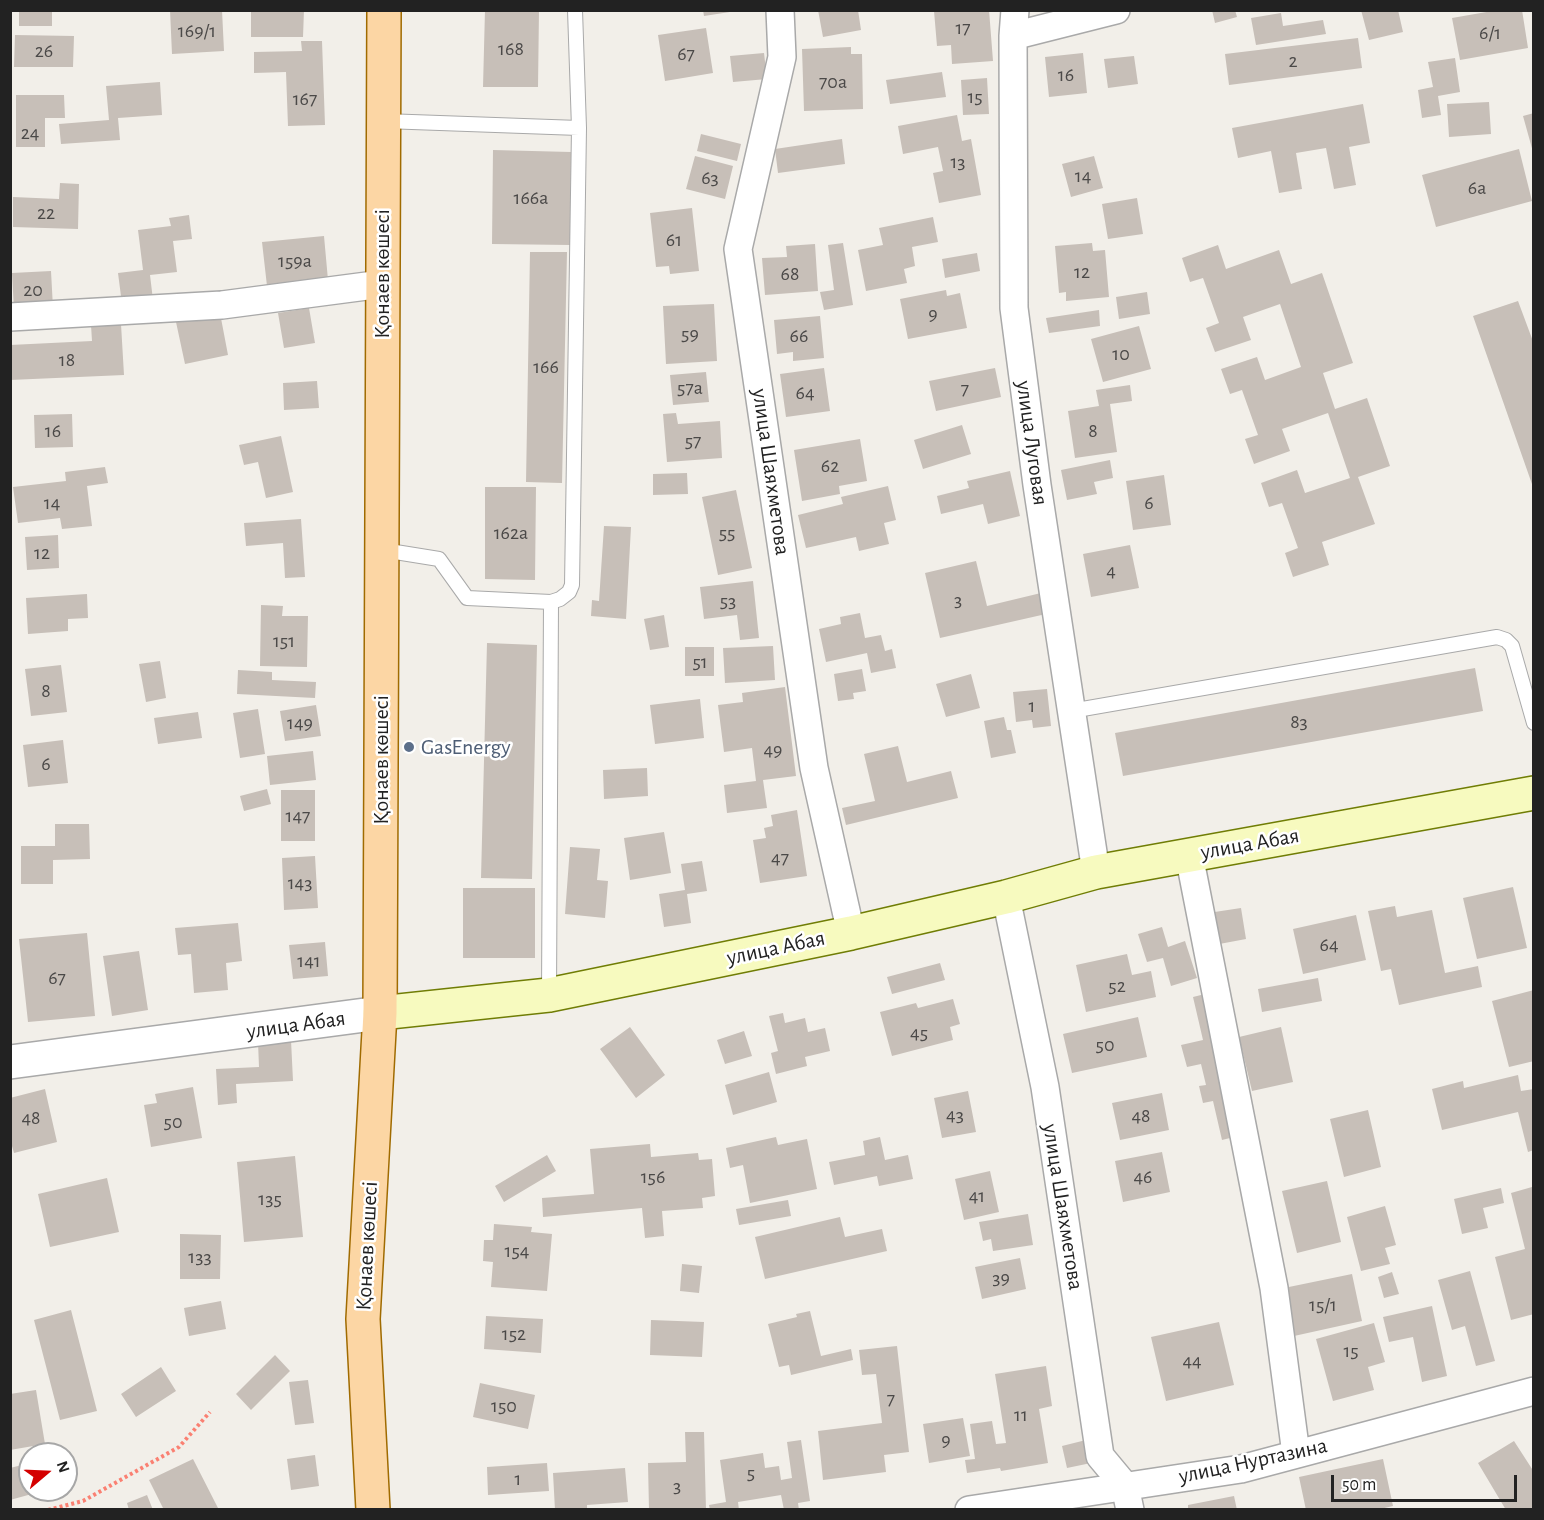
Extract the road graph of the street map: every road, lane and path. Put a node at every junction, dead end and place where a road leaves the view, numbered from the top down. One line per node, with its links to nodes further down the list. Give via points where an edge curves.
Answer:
1 (384, 10): 6 (main road, Қонаев көшесі)
2 (575, 10): 7 (lane)
3 (780, 10): 18 (street, улица Шаяхметова, via 782,57 738,249 814,768)
4 (1116, 10): 5 (street)
5 (1014, 23): 12 (street, улица Луговая, via 1014,308)
6 (384, 121): 7 (lane); 8 (main road, Қонаев көшесі)
7 (579, 128): 11 (lane, via 572,585 569,592)
8 (382, 284): 9 (street, via 222,305); 10 (main road, Қонаев көшесі)
9 (10, 317)
10 (382, 550): 11 (lane, via 439,559 467,598); 20 (main road, Қонаев көшесі)
11 (551, 602): 19 (lane)
12 (1071, 711): 13 (lane, via 1497,638 1512,646); 16 (street, улица Луговая)
13 (1533, 723)
14 (1533, 793): 15 (main road, улица Абая)
15 (1189, 855): 16 (main road, улица Абая); 24 (street, via 1274,1288)
16 (1096, 872): 17 (main road, улица Абая)
17 (1006, 897): 18 (main road, улица Абая); 25 (street, улица Шаяхметова, via 1045,1087 1100,1456)
18 (851, 933): 19 (main road, улица Абая)
19 (549, 996): 20 (main road, улица Абая)
20 (380, 1013): 21 (street, улица Абая); 27 (main road, Қонаев көшесі, via 363,1319)
21 (10, 1062)
22 (1533, 1391): 24 (street, улица Нуртазина)
23 (210, 1412): 26 (path, via 179,1447 83,1501)
24 (1296, 1454): 25 (street, улица Нуртазина)
25 (1127, 1498): 28 (street, улица Нуртазина)
26 (48, 1509)
27 (373, 1509)
28 (969, 1509)

